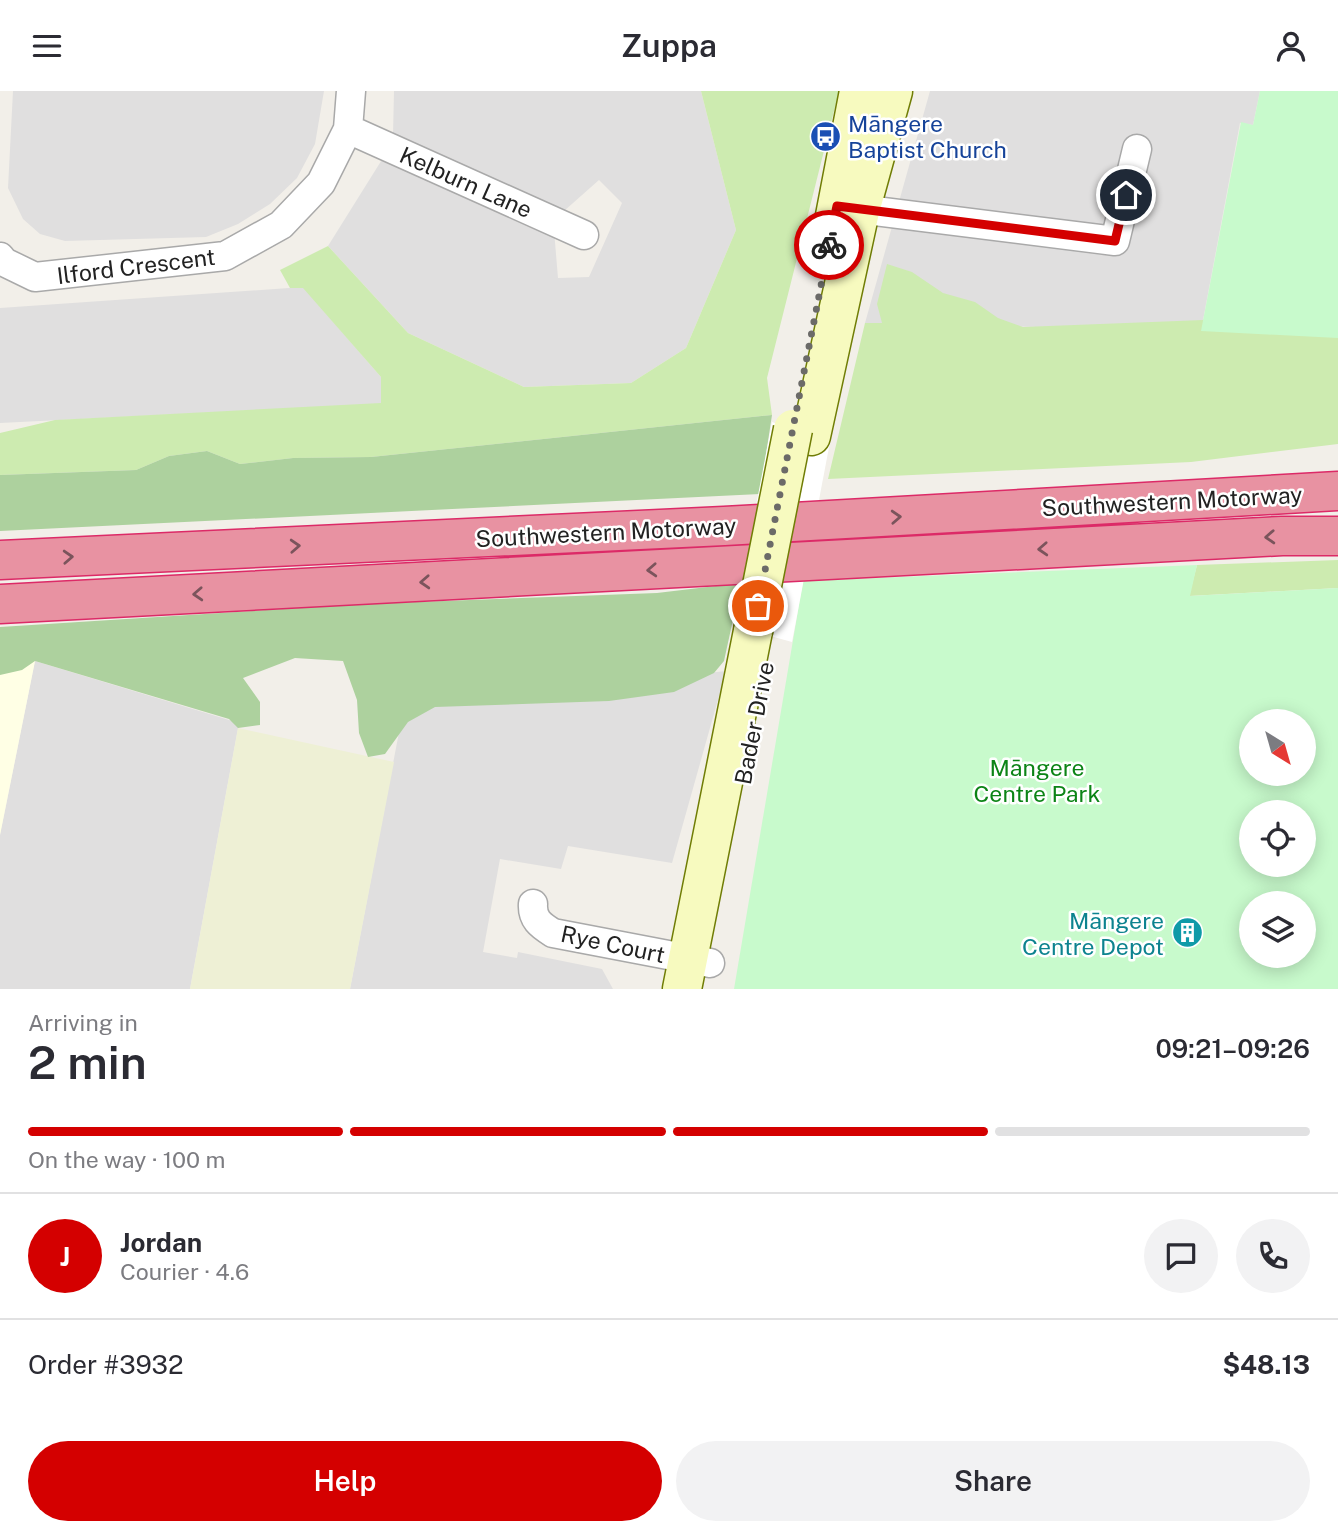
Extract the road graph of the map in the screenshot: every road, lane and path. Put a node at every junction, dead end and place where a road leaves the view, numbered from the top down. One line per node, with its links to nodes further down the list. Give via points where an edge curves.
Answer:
1 (351, 91): 4 (street, Ilford Crescent)
2 (859, 91): 6 (main road, Bader Drive)
3 (893, 91): 6 (main road, Bader Drive)
4 (348, 129): 7 (street, Kelburn Lane); 8 (street, Ilford Crescent, via 321,183 281,225 225,255 35,277)
5 (1137, 149): 6 (street, via 1115,241)
6 (848, 208): 16 (main road, Bader Drive, bridge)
7 (584, 235)
8 (0, 257)
9 (1338, 472): 11 (highway)
10 (1338, 491): 11 (highway, Southwestern Motorway)
11 (1160, 502): 13 (highway, Southwestern Motorway, one-way to 11)
12 (1338, 536): 14 (highway, Southwestern Motorway, one-way to 14)
13 (0, 560)
14 (0, 604)
15 (533, 904): 16 (street, Rye Court, via 532,914 553,933)
16 (697, 975)

